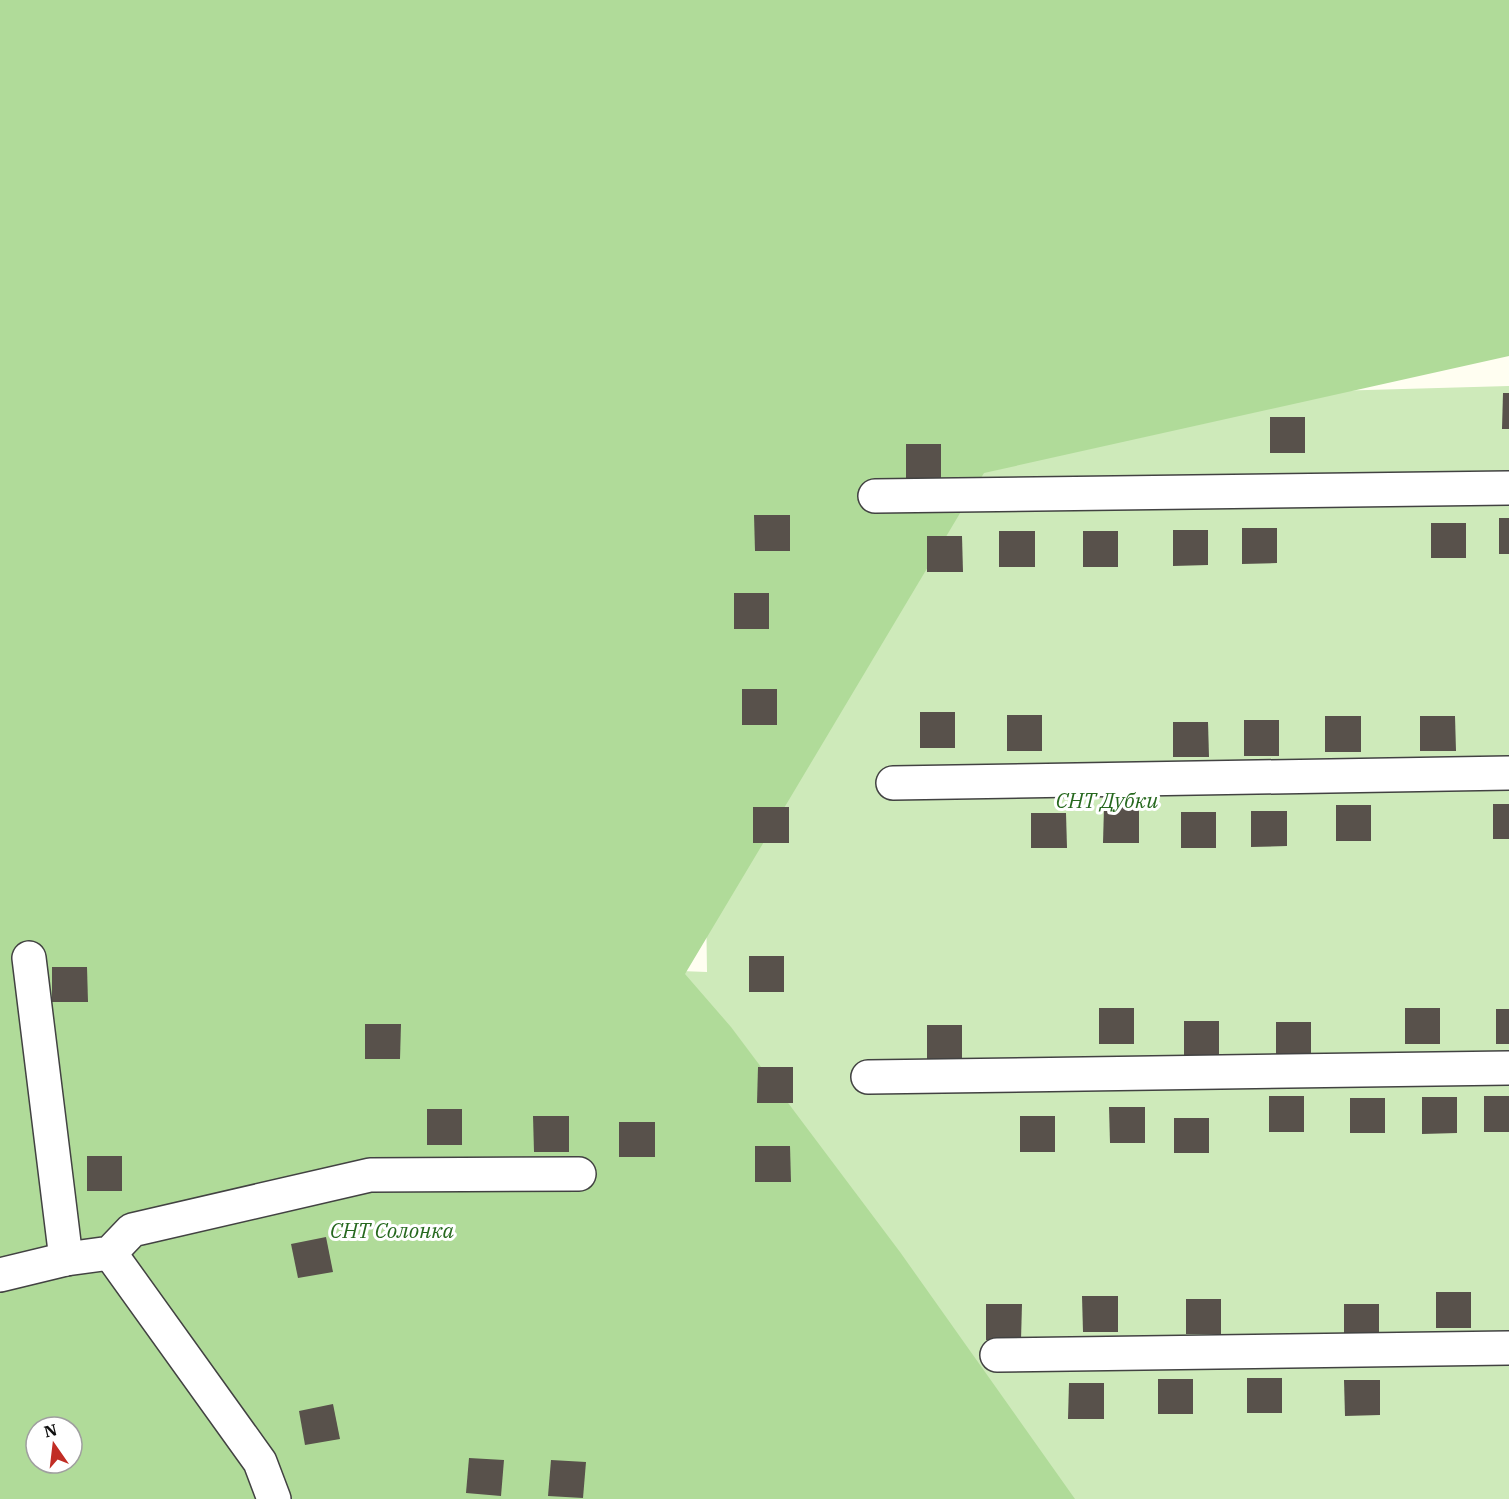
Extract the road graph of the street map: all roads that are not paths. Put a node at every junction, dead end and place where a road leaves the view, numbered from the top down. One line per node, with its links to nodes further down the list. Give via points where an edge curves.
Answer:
1 (1509, 488): 2 (street)
2 (875, 496)
3 (1509, 773): 4 (street)
4 (893, 783)
5 (29, 958): 10 (street)
6 (1509, 1068): 7 (street)
7 (868, 1077)
8 (579, 1174): 9 (street, via 370,1175 132,1230)
9 (110, 1253): 10 (street); 14 (street, via 260,1462)
10 (66, 1259): 11 (street)
11 (0, 1275)
12 (1509, 1348): 13 (street)
13 (997, 1354)
14 (274, 1499)

